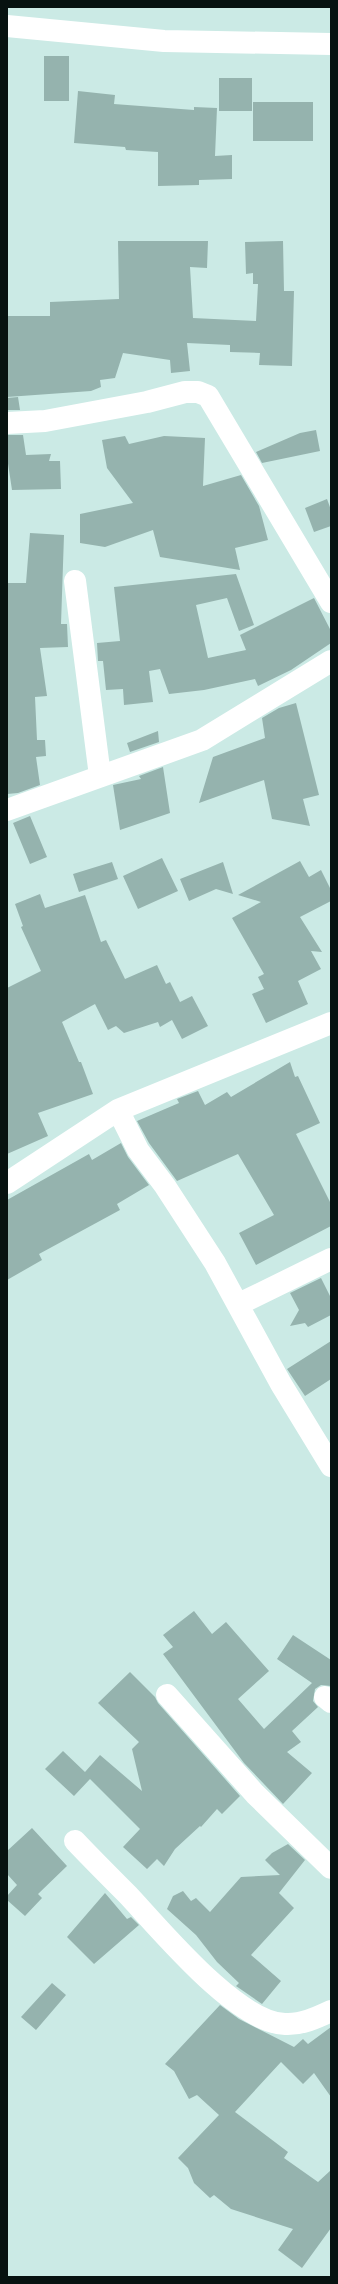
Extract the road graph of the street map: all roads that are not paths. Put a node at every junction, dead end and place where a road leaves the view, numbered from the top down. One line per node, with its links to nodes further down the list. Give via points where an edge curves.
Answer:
1 (7, 26): 2 (street, via 164,41)
2 (331, 44)
3 (7, 423): 5 (street, via 45,421 147,402 185,392 198,392 208,396)
4 (74, 581): 7 (street)
5 (331, 602)
6 (331, 661): 7 (street, via 202,740)
7 (100, 776): 8 (street)
8 (7, 810)
9 (331, 1023): 10 (street)
10 (118, 1110): 11 (street); 13 (street, via 138,1150 215,1263)
11 (7, 1183)
12 (331, 1259): 13 (street)
13 (239, 1304): 14 (street, via 281,1384)
14 (331, 1466)
15 (167, 1695): 17 (street, via 255,1794)
16 (74, 1841): 18 (street, via 192,1965 240,2003 265,2019 284,2024 312,2020)
17 (331, 1868)
18 (331, 2011)

